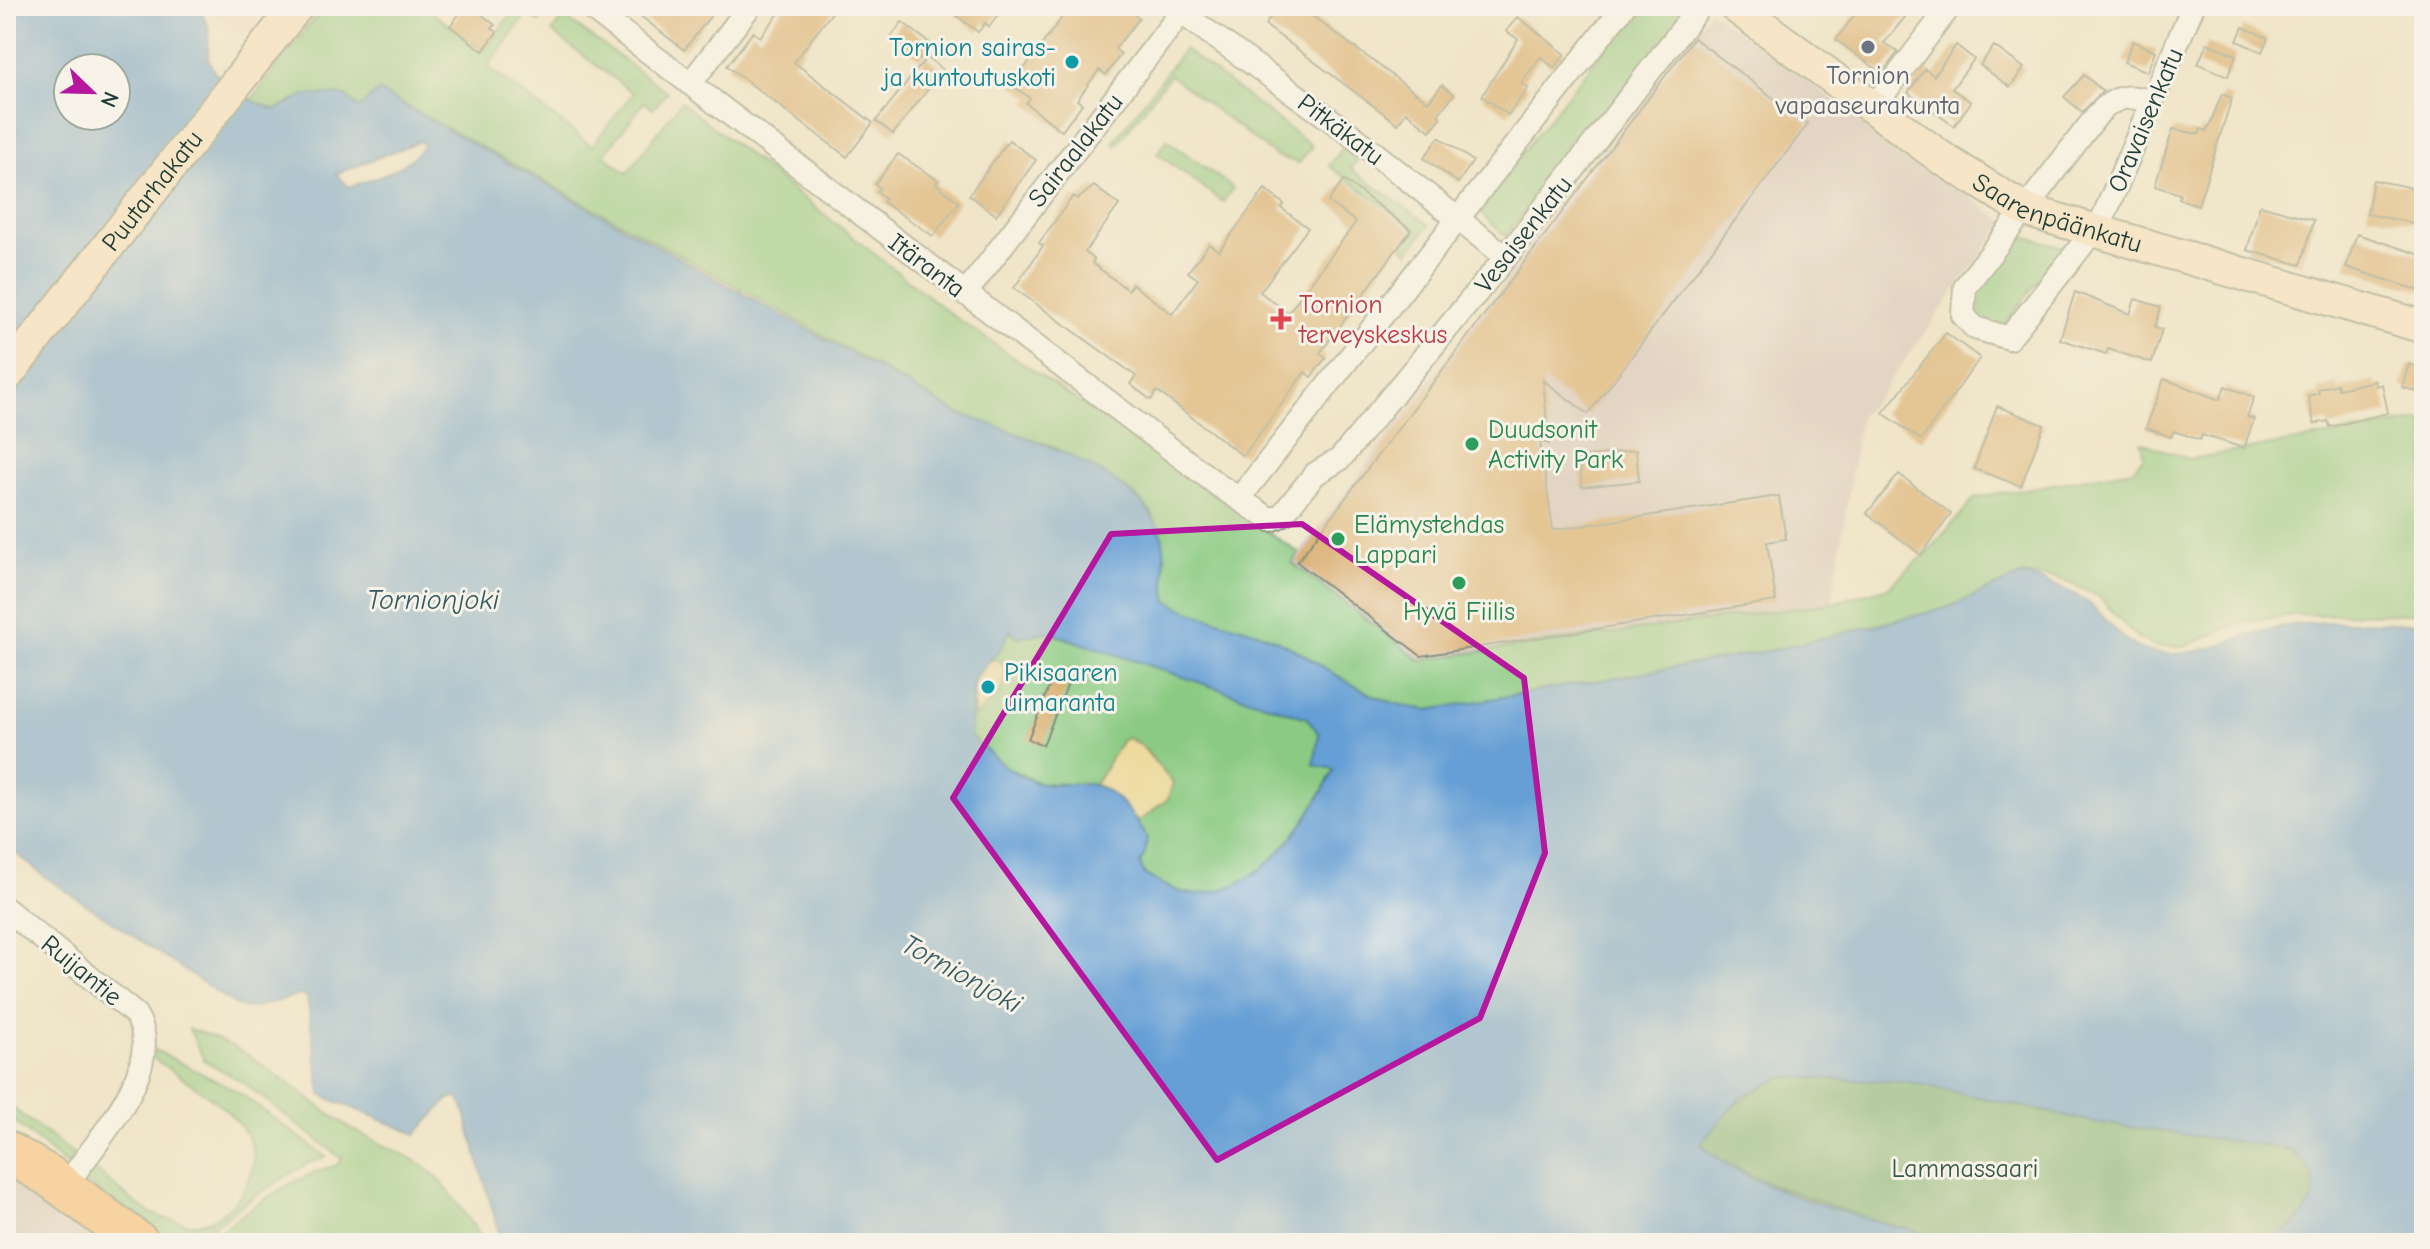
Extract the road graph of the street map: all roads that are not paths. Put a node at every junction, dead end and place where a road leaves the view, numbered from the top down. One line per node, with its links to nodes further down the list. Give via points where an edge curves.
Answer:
1 (297, 6): 19 (street, Puutarhakatu)
2 (588, 6): 10 (street, Itäranta)
3 (750, 6): 10 (street)
4 (1624, 6): 14 (street)
5 (1700, 6): 16 (street, Vesaisenkatu)
6 (1735, 6): 12 (street, Saarenpäänkatu)
7 (1950, 6): 12 (street)
8 (2193, 6): 11 (street, Oravaisenkatu)
9 (1180, 8): 14 (street, Pitkäkatu); 17 (street, Sairaalakatu)
10 (690, 84): 17 (street, Itäranta)
11 (2151, 102): 13 (street, via 2126,96 2107,104); 15 (street, Oravaisenkatu)
12 (1873, 108): 13 (street, Saarenpäänkatu)
13 (2025, 210): 15 (street, Saarenpäänkatu); 15 (street, Oravaisenkatu, via 1962,296 1963,315 1993,336 2009,338)
14 (1457, 217): 16 (street, Pitkäkatu); 20 (street)
15 (2094, 232): 18 (street, Saarenpäänkatu)
16 (1506, 257): 21 (street, Vesaisenkatu, via 1340,459 1315,474 1282,515)
17 (965, 294): 20 (street, Itäranta)
18 (2424, 327)
19 (6, 376)
20 (1239, 499): 21 (street, Itäranta)
21 (1271, 520)
22 (6, 909): 25 (street, Ruijantie, via 135,1014 144,1027 142,1068 134,1085)
23 (6, 1135): 25 (highway)
24 (6, 1151): 25 (highway)
25 (57, 1182): 26 (highway)
26 (139, 1243)

